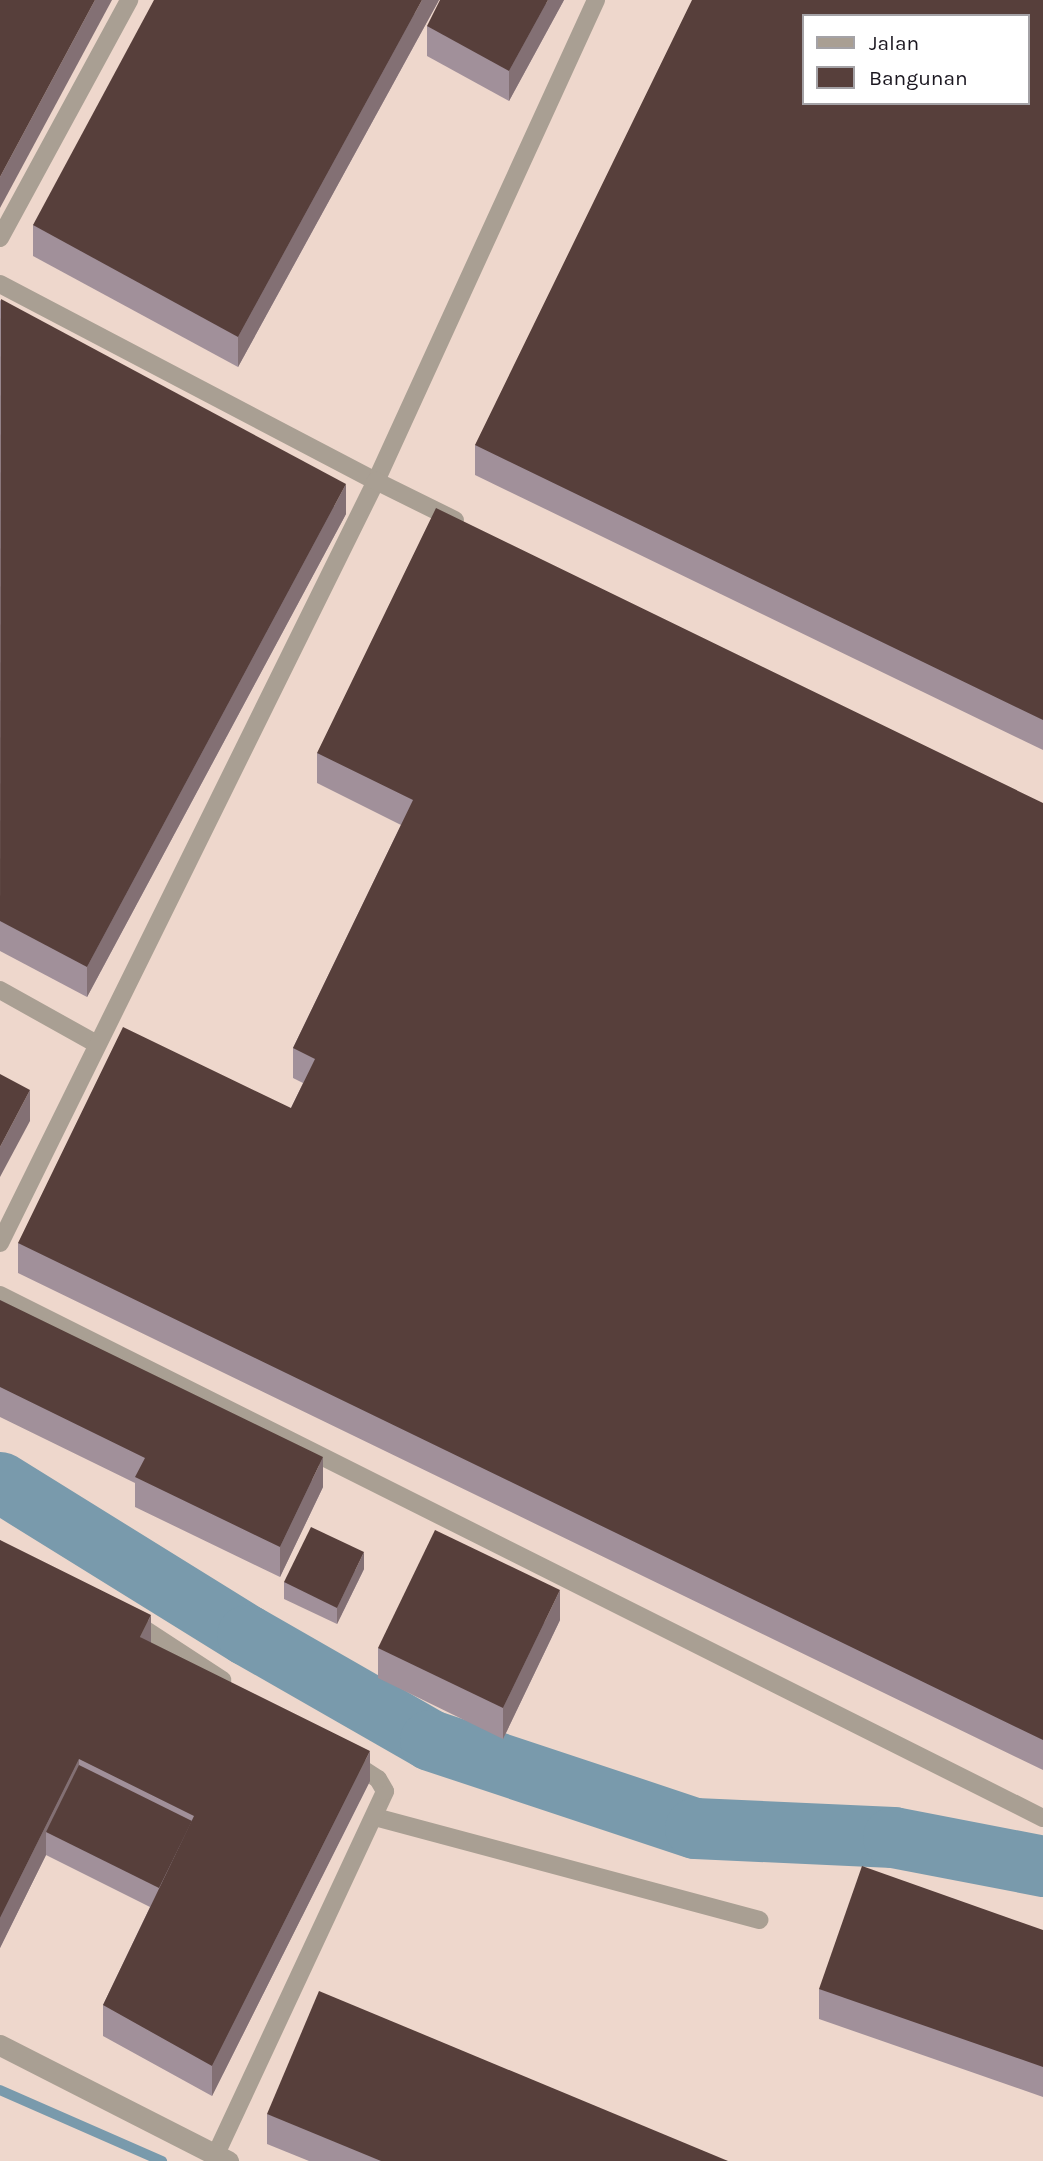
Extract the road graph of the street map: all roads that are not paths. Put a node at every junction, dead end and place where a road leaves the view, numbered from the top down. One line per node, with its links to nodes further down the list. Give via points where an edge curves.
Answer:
1 (129, 0): 3 (lane)
2 (596, 0): 5 (lane)
3 (0, 238)
4 (0, 284): 5 (lane)
5 (376, 481): 6 (lane); 8 (lane)
6 (475, 530)
7 (0, 990): 8 (lane)
8 (95, 1043): 9 (lane)
9 (0, 1243)
10 (0, 1295): 15 (lane)
11 (116, 1610): 12 (lane)
12 (237, 1689)
13 (339, 1754): 14 (lane, via 378,1779 385,1791)
14 (375, 1817): 16 (lane); 18 (lane)
15 (1043, 1818)
16 (759, 1920)
17 (0, 2045): 18 (street)
18 (222, 2157)

